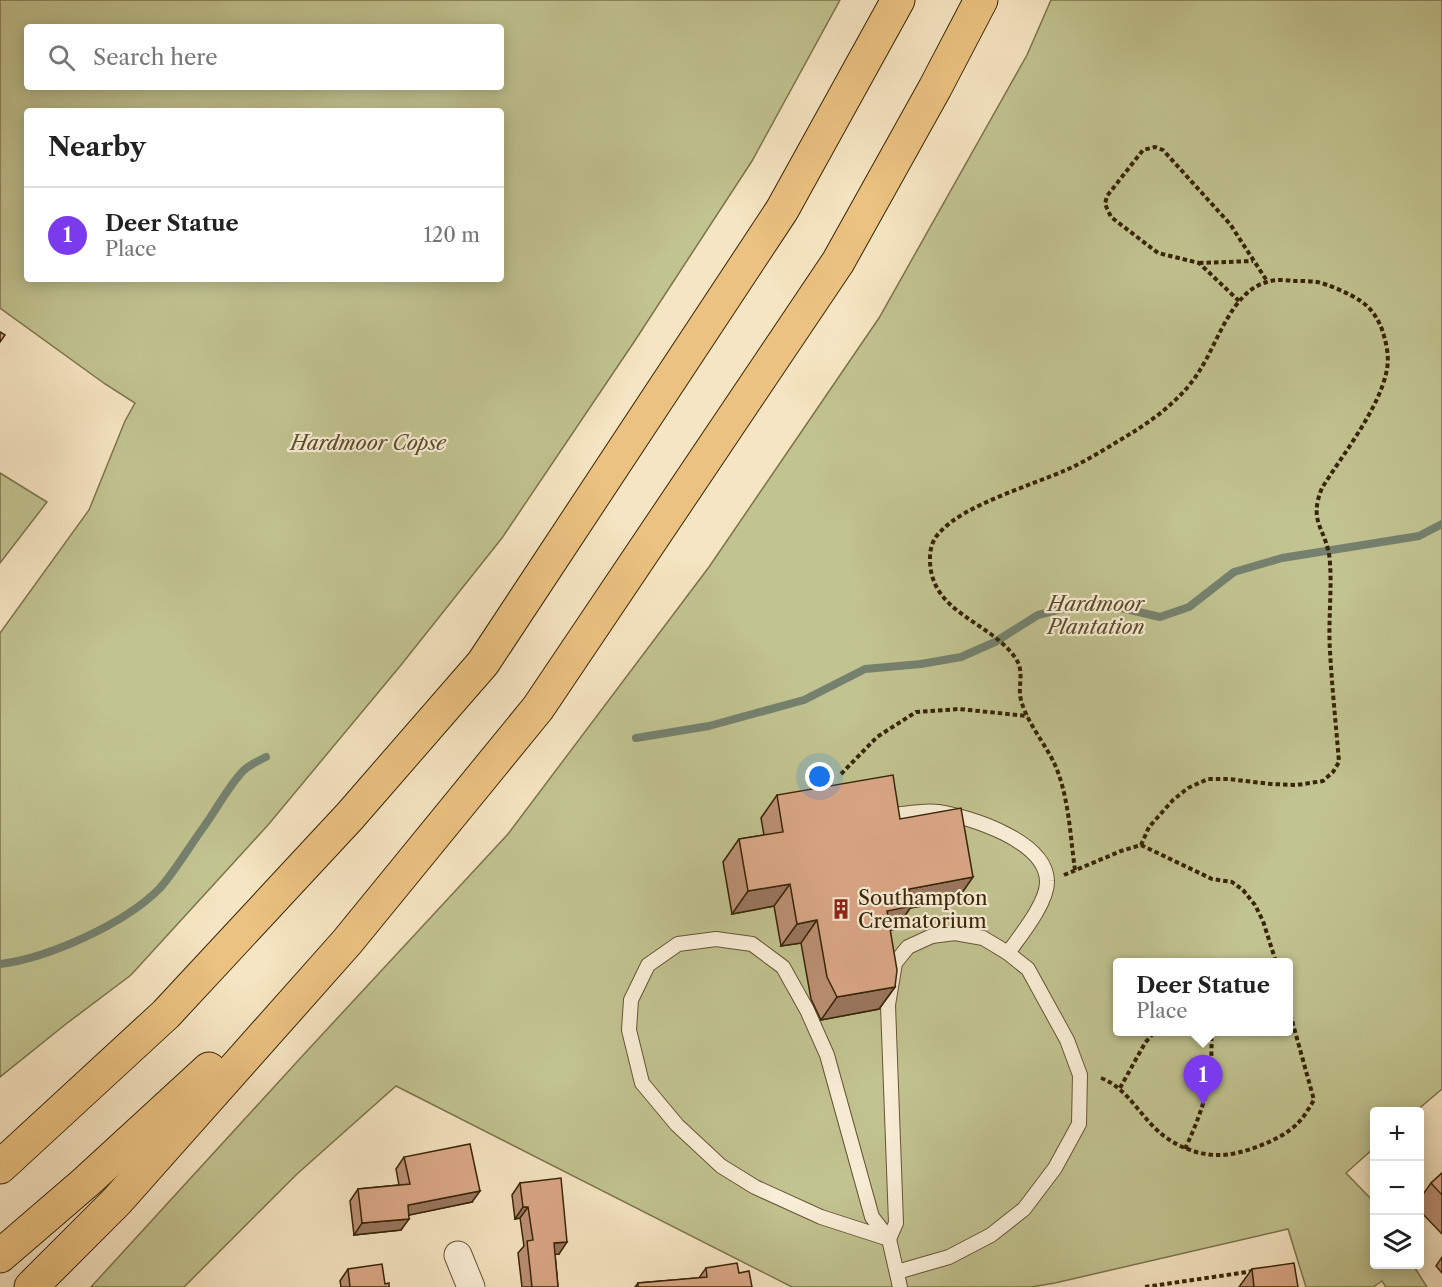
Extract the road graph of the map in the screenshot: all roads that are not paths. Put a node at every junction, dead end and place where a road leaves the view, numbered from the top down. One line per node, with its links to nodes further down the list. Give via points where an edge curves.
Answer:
1 (898, 0): 6 (highway, via 782,210 483,663 350,816 166,1014)
2 (981, 0): 4 (highway, via 838,262 805,312 538,708)
3 (901, 814): 5 (lane, via 936,811 1011,835 1045,867 1048,883 1043,900)
4 (347, 942): 9 (highway); 11 (highway, via 117,1200)
5 (1008, 953): 7 (lane, via 982,938 955,933 932,936 908,947 895,963 888,1005 896,1223); 10 (lane, via 1028,969 1067,1040 1080,1075 1079,1124 1055,1168 1024,1209 991,1235 949,1257)
6 (0, 1167)
7 (889, 1239): 7 (lane, via 872,1217 827,1055 783,967 752,944 716,939 678,944 648,965 631,1000 629,1030 642,1083 677,1125 721,1166 754,1187 821,1217); 10 (lane)
8 (458, 1255): 12 (street)
9 (0, 1256)
10 (897, 1272): 13 (lane)
11 (31, 1287)
12 (471, 1287)
13 (900, 1287)

